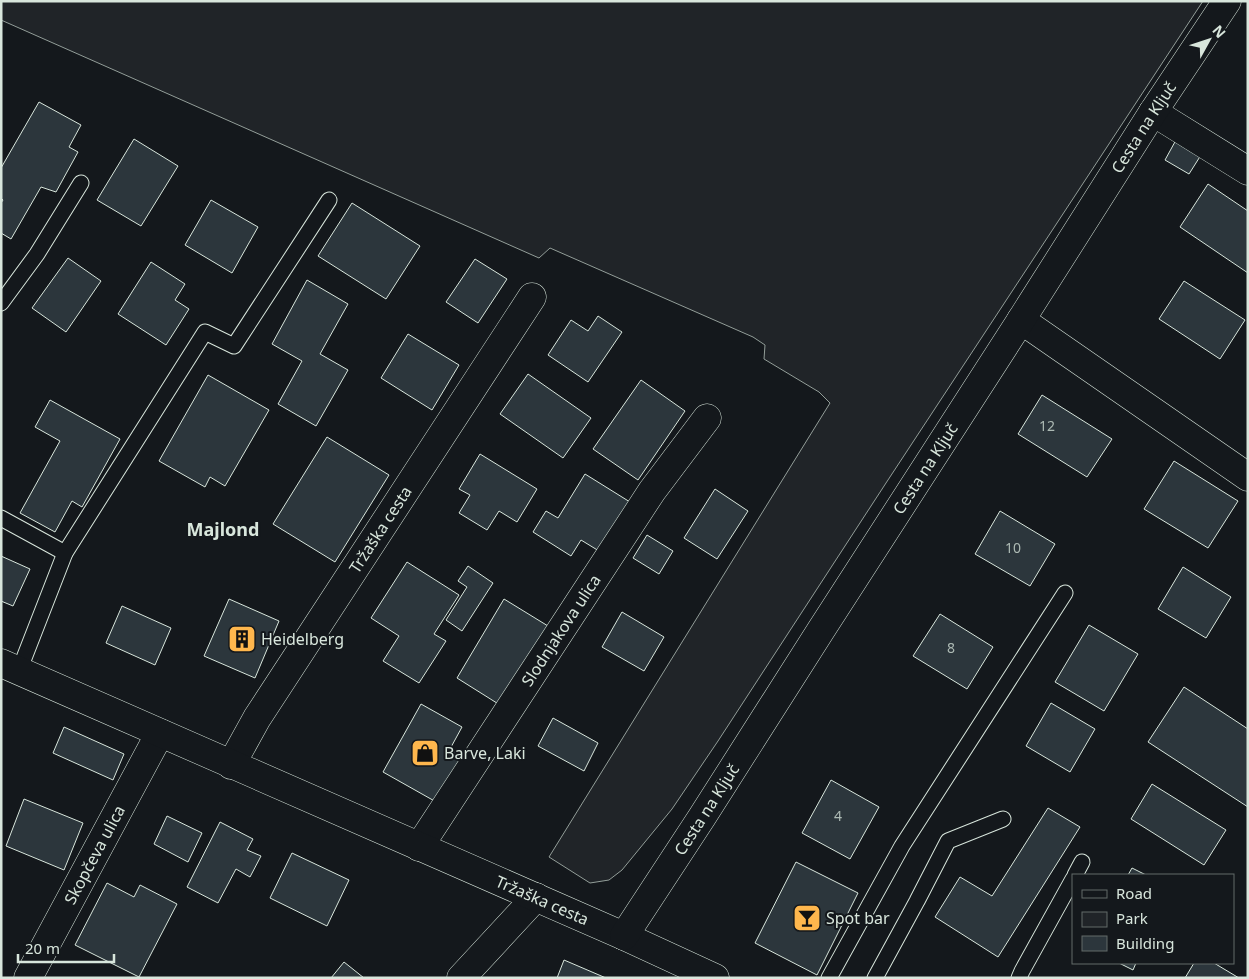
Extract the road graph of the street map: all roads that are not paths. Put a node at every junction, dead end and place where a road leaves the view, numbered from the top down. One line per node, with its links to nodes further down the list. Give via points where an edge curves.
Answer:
1 (1227, 1): 2 (street, Cesta na Ključ)
2 (1153, 112): 3 (street); 8 (street, Cesta na Ključ)
3 (1248, 171)
4 (81, 183): 7 (lane, via 37,254)
5 (329, 200): 12 (lane, via 234,346 205,332)
6 (532, 297): 16 (street, Tržaška cesta, via 257,718)
7 (1, 303)
8 (1020, 320): 10 (street); 21 (street, Cesta na Ključ)
9 (707, 418): 18 (street, Slodnjakova ulica, via 652,491)
10 (1248, 476)
11 (1, 518): 12 (lane)
12 (65, 553): 14 (lane)
13 (1065, 593): 25 (lane, via 902,846)
14 (10, 667): 15 (street, Tržaška cesta)
15 (160, 733): 16 (street, Tržaška cesta); 22 (street, Skopčeva ulica)
16 (231, 764): 18 (street, Tržaška cesta)
17 (1003, 819): 26 (lane, via 948,840)
18 (419, 847): 20 (street, Tržaška cesta)
19 (1072, 881): 27 (lane)
20 (536, 897): 21 (street, Tržaška cesta); 23 (street)
21 (624, 936): 24 (street, Tržaška cesta)
22 (28, 978)
23 (461, 978)
24 (715, 978)
25 (829, 978)
26 (875, 978)
27 (1019, 978)

